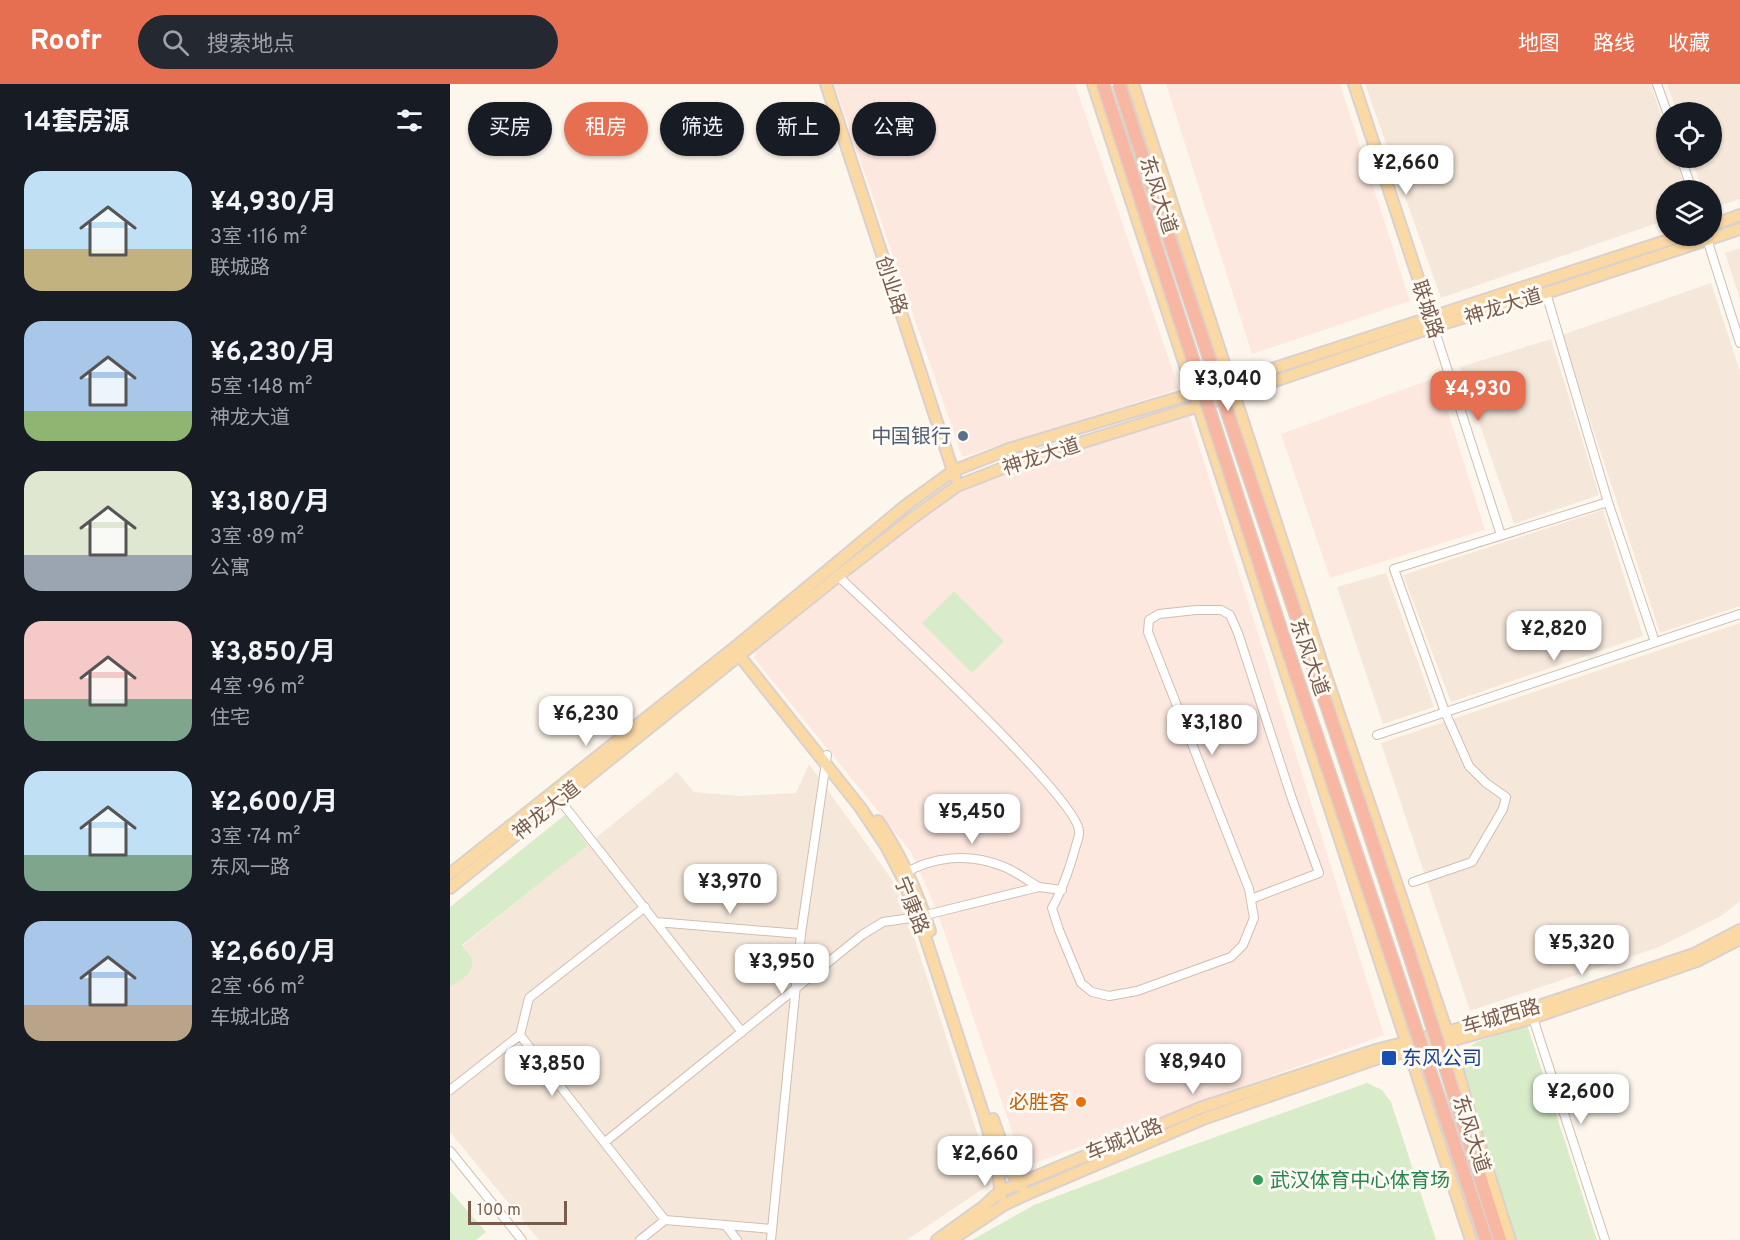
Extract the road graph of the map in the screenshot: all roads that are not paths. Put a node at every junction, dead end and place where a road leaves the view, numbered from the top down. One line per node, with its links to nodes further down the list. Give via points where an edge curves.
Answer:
1 (826, 84): 23 (main road, 创业路)
2 (1093, 84): 20 (main road)
3 (1104, 84): 72 (highway, 东风大道, bridge, via 1281,630)
4 (1119, 84): 73 (highway, 东风大道, bridge, via 1298,615)
5 (1133, 84): 19 (main road)
6 (1354, 84): 17 (main road, 联城路)
7 (1658, 84): 8 (street)
8 (1664, 102)
9 (1740, 215): 10 (main road)
10 (1722, 221)
11 (1740, 229): 12 (main road, 神龙大道)
12 (1722, 234)
13 (1656, 245): 17 (main road, 神龙大道)
14 (1684, 246): 16 (main road, 神龙大道)
15 (1709, 246): 18 (street)
16 (1546, 293): 17 (main road, 神龙大道); 25 (street)
17 (1432, 322): 19 (main road, 神龙大道); 21 (main road, 神龙大道); 26 (street, 联城路)
18 (1740, 344)
19 (1230, 382): 20 (main road, 神龙大道); 21 (main road)
20 (1195, 393): 22 (main road); 23 (main road, 神龙大道, via 1009,449)
21 (1234, 395): 22 (main road, 神龙大道); 52 (main road)
22 (1199, 406): 24 (main road, 神龙大道, via 1016,463); 54 (main road)
23 (953, 471): 24 (main road, 创业路); 30 (main road, 神龙大道, via 905,506)
24 (957, 486): 27 (main road, 神龙大道)
25 (1608, 502): 26 (street); 29 (street)
26 (1501, 535): 31 (street, via 1394,569)
27 (838, 576): 30 (main road, 神龙大道); 40 (street, via 1027,762 1072,814 1080,831)
28 (1740, 614): 29 (street)
29 (1655, 642): 31 (street)
30 (739, 650): 33 (main road, 宁康路); 34 (main road, 神龙大道); 36 (main road, 神龙大道)
31 (1445, 712): 32 (street); 37 (street, via 1469,766 1506,797 1472,861)
32 (1377, 735)
33 (826, 759): 35 (main road, 宁康路); 46 (street)
34 (560, 799): 39 (main road, 神龙大道); 42 (street)
35 (904, 873): 38 (street, via 948,857 962,857 1002,865); 43 (main road, 宁康路)
36 (450, 874)
37 (1413, 882)
38 (1039, 887): 40 (street); 43 (street)
39 (450, 888)
40 (1062, 890): 41 (street, via 1052,908 1073,968 1081,983 1092,992 1109,996 1137,991 1231,957 1243,945 1254,918)
41 (1251, 899): 41 (street, via 1148,632 1149,620 1159,614 1221,610 1230,615 1319,873)
42 (645, 907): 44 (street); 51 (street, via 529,998)
43 (921, 916): 48 (street, via 883,922); 58 (main road, via 1005,1157); 59 (main road, 宁康路, via 984,1116 999,1171)
44 (656, 922): 46 (street); 50 (street)
45 (1740, 930): 52 (main road, 车城西路, via 1694,954)
46 (801, 934): 48 (street)
47 (1740, 939): 49 (main road, 车城西路, via 1697,961)
48 (795, 990): 50 (street); 64 (street)
49 (1533, 1018): 52 (main road, 车城西路); 75 (street)
50 (742, 1032): 56 (street)
51 (519, 1035): 55 (street); 56 (street)
52 (1448, 1036): 53 (main road, 车城西路); 74 (main road)
53 (1431, 1041): 54 (main road, 车城北路)
54 (1407, 1046): 58 (main road, 车城北路, via 1376,1050 1200,1108); 60 (main road, 车城北路, via 1203,1119); 71 (main road)
55 (450, 1090)
56 (605, 1142): 62 (street)
57 (450, 1151): 65 (street)
58 (1020, 1182): 59 (main road, 车城北路); 60 (main road)
59 (999, 1192): 61 (main road, 宁康路); 69 (main road, 车城北路)
60 (1025, 1195): 61 (main road, 车城北路)
61 (1004, 1205): 70 (main road, 车城北路)
62 (665, 1220): 63 (street); 66 (street)
63 (727, 1227): 64 (street); 67 (street)
64 (772, 1229): 68 (street)
65 (522, 1240)
66 (640, 1240)
67 (737, 1240)
68 (771, 1240)
69 (937, 1240)
70 (951, 1240)
71 (1471, 1240)
72 (1486, 1240)
73 (1500, 1240)
74 (1510, 1240)
75 (1605, 1240)

